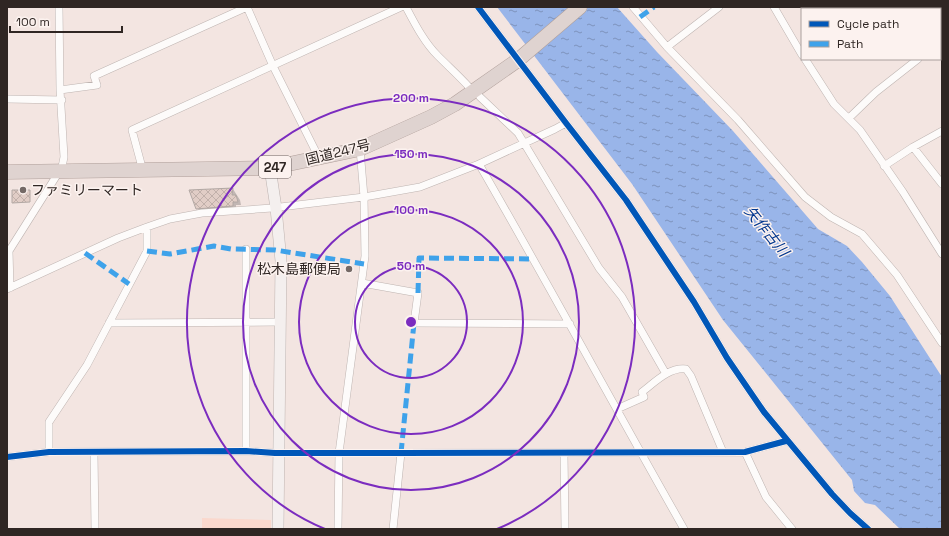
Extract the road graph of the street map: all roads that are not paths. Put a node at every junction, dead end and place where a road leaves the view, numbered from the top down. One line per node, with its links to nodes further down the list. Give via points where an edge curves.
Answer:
1 (59, 7): 17 (street)
2 (247, 7): 15 (street); 17 (street, via 94,76 97,84)
3 (401, 7): 15 (street)
4 (406, 7): 16 (street, via 434,51)
5 (478, 7): 12 (street)
6 (580, 7): 12 (highway, 国道247号 / 247)
7 (633, 7): 10 (street)
8 (719, 7): 10 (street)
9 (774, 7): 11 (street)
10 (667, 47): 46 (street, via 722,103 804,197 831,217 862,234 897,275)
11 (801, 53)
12 (518, 60): 22 (street); 26 (highway, 国道247号 / 247, via 455,104)
13 (806, 60): 21 (street, via 834,104)
14 (917, 60): 21 (street, via 876,92)
15 (273, 66): 27 (street); 31 (street, via 132,130)
16 (469, 87)
17 (60, 90): 20 (street)
18 (480, 97): 24 (street, via 518,133)
19 (7, 99): 20 (street)
20 (62, 100): 33 (street, via 64,158)
21 (849, 118): 29 (street)
22 (566, 123): 24 (street); 49 (street, via 626,200 694,302 727,358)
23 (942, 131): 25 (street)
24 (525, 144): 28 (street); 47 (street, via 599,268 622,297)
25 (913, 147): 29 (street); 34 (street)
26 (360, 149): 27 (highway, 国道247号 / 247); 35 (street)
27 (319, 158): 30 (highway, 国道247号 / 247)
28 (479, 164): 35 (street, via 420,188); 45 (street)
29 (884, 166): 39 (street)
30 (270, 168): 31 (highway, 国道247号 / 247); 36 (street)
31 (143, 170): 33 (highway, 国道247号 / 247)
32 (7, 172): 33 (highway, 国道247号 / 247)
33 (59, 172): 41 (street, via 9,251)
34 (942, 184)
35 (364, 197): 36 (street); 40 (street, via 365,256)
36 (276, 208): 37 (street, via 202,213 170,219); 43 (street, via 280,256)
37 (147, 227): 41 (street); 44 (street, via 147,251)
38 (246, 249): 42 (street)
39 (942, 254)
40 (362, 283): 45 (street, via 418,294 414,323); 57 (street)
41 (9, 289)
42 (247, 322): 43 (street); 44 (street); 50 (street)
43 (280, 322): 56 (street)
44 (109, 323): 51 (street, via 87,365 49,422)
45 (570, 324): 48 (street)
46 (942, 343)
47 (666, 374): 48 (street, via 642,392 644,397); 54 (street, via 679,368 686,369)
48 (617, 409): 53 (street)
49 (786, 441): 55 (street); 68 (street, via 832,494)
50 (246, 451): 52 (street); 56 (street)
51 (49, 452): 52 (street); 60 (street)
52 (94, 452): 61 (street)
53 (640, 452): 54 (street); 59 (street); 66 (street)
54 (723, 452): 55 (street)
55 (745, 452): 67 (street, via 766,497)
56 (279, 453): 57 (street); 62 (street)
57 (339, 453): 58 (street); 63 (street)
58 (401, 453): 59 (street); 64 (street)
59 (564, 453): 65 (street)
60 (7, 457)
61 (94, 529)
62 (278, 529)
63 (338, 529)
64 (393, 529)
65 (565, 529)
66 (684, 529)
67 (792, 529)
68 (868, 529)

